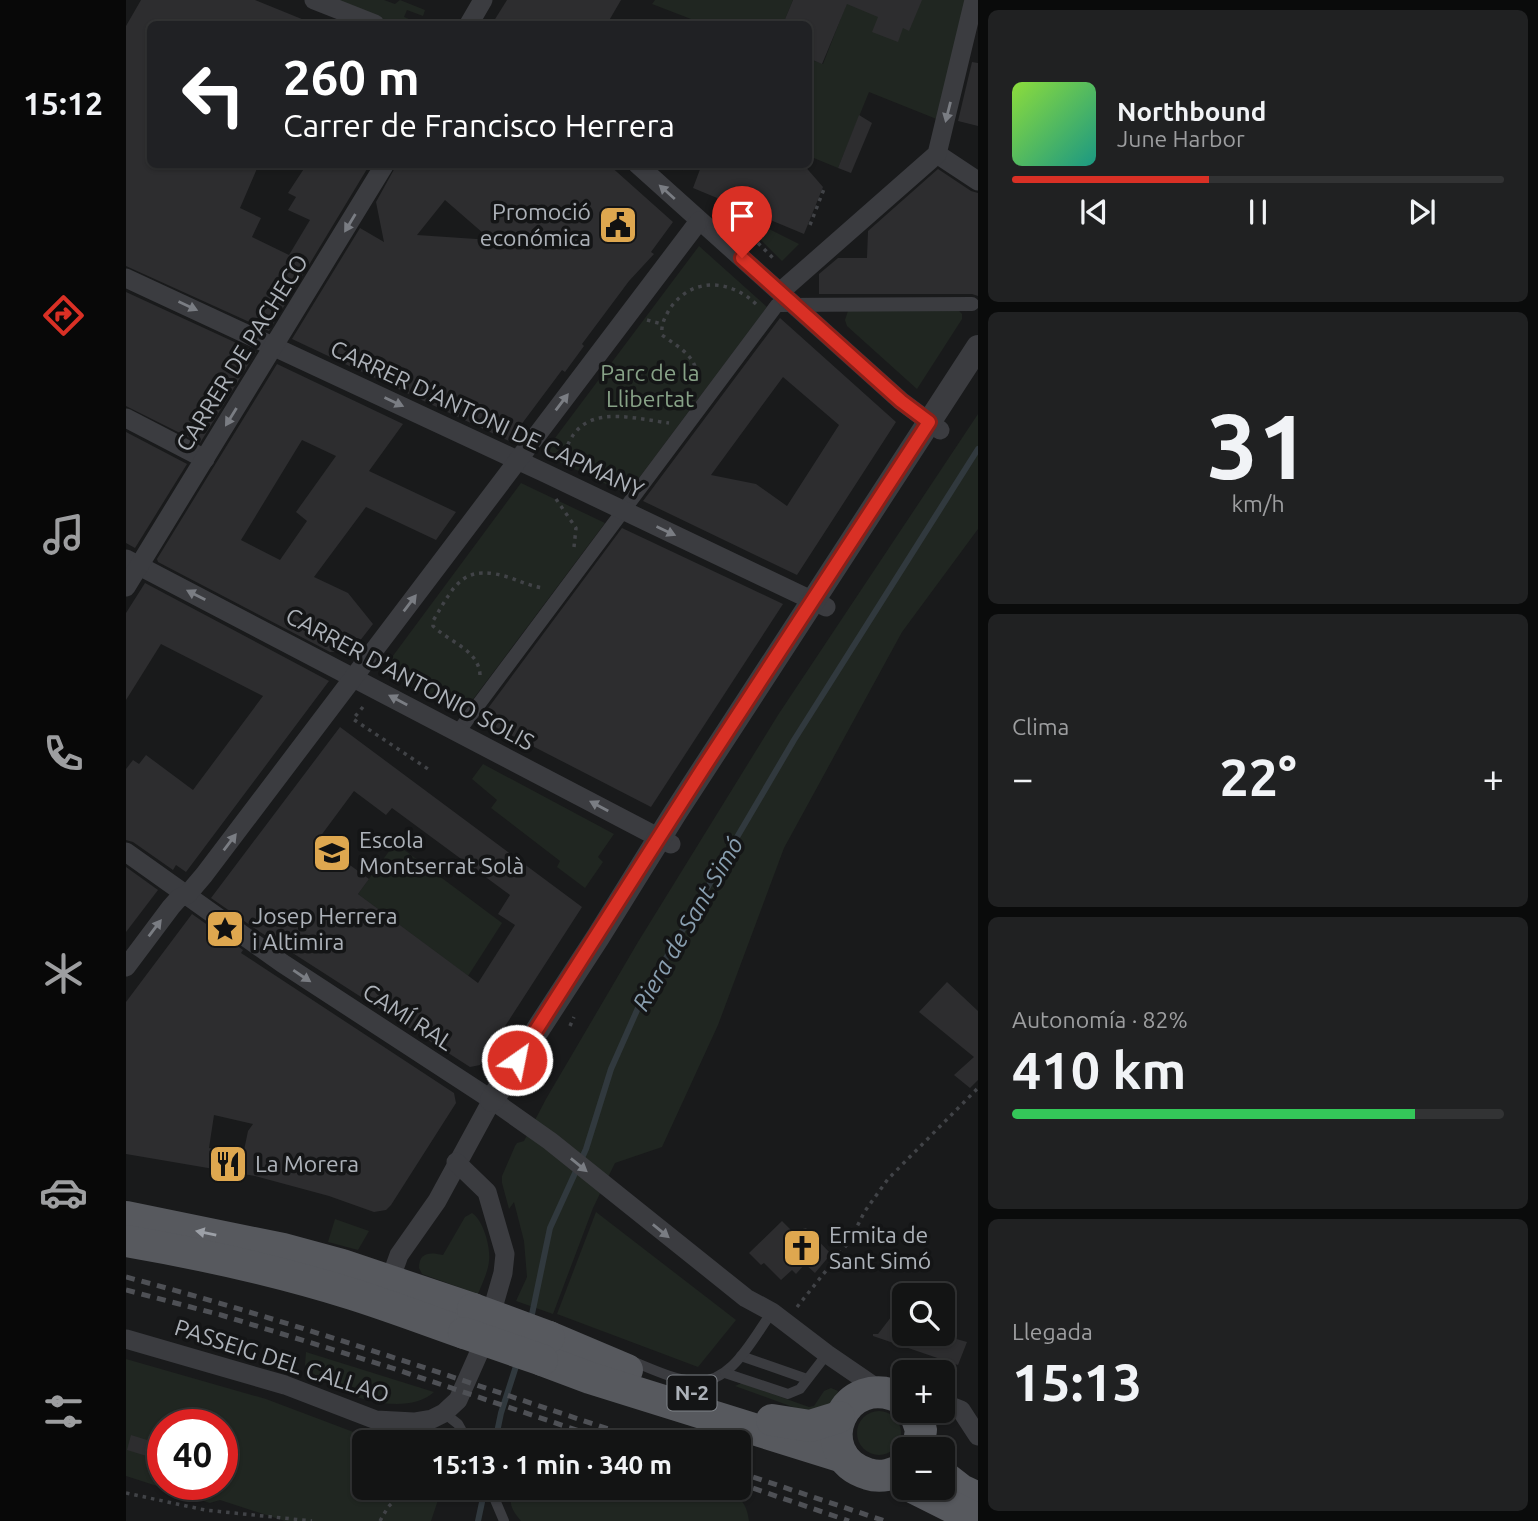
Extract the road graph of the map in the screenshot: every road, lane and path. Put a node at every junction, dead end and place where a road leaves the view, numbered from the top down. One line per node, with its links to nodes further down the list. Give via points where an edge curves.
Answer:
1 (314, 0): 4 (street)
2 (483, 0): 5 (street)
3 (974, 0): 6 (street)
4 (367, 21)
5 (471, 21)
6 (971, 47): 7 (street, one-way to 7)
7 (937, 154): 10 (street); 17 (street)
8 (383, 168): 22 (street, CARRER DE PACHECO, one-way to 22)
9 (641, 168): 12 (street, one-way to 9)
10 (978, 181)
11 (824, 190): 13 (path)
12 (699, 221): 17 (street); 29 (street, one-way to 12)
13 (810, 225)
14 (752, 237): 15 (path)
15 (774, 259)
16 (126, 278): 22 (street, CARRER D'ANTONI DE CAPMANY, one-way to 22)
17 (787, 299): 18 (street); 19 (street); 27 (street)
18 (972, 304)
19 (769, 316): 21 (path, via 747,295 718,284 690,289 677,299); 32 (street)
20 (644, 319): 21 (path)
21 (662, 324): 24 (path, via 663,335 692,359 698,375)
22 (275, 346): 28 (street, CARRER DE PACHECO, one-way to 28); 29 (street, CARRER D'ANTONI DE CAPMANY, one-way to 29)
23 (978, 347): 27 (street)
24 (694, 393)
25 (678, 417): 30 (path, via 669,423 613,416 587,421 571,436)
26 (126, 418): 28 (street)
27 (934, 426): 37 (street)
28 (205, 459): 34 (street, CARRER DE PACHECO)
29 (518, 461): 32 (street, CARRER D'ANTONI DE CAPMANY); 40 (street, one-way to 29)
30 (562, 463)
31 (556, 499): 33 (path, via 576,528)
32 (623, 510): 37 (street, CARRER D'ANTONI DE CAPMANY, one-way to 37); 43 (street)
33 (573, 553)
34 (133, 562): 35 (street, CARRER DE PACHECO); 40 (street, CARRER D'ANTONIO SOLIS, one-way to 34)
35 (126, 587)
36 (549, 587): 39 (path, via 480,572 464,579)
37 (819, 604): 45 (street)
38 (429, 608): 39 (path)
39 (437, 614): 41 (path, via 433,626 472,656 480,669)
40 (354, 677): 43 (street, CARRER D'ANTONIO SOLIS, one-way to 40); 47 (street, one-way to 40)
41 (479, 680)
42 (363, 707): 44 (path, via 353,719)
43 (458, 732): 45 (street, CARRER D'ANTONIO SOLIS, one-way to 43)
44 (431, 771)
45 (666, 841): 50 (street)
46 (126, 852): 47 (street, CAMÍ RAL)
47 (187, 895): 48 (street, one-way to 47, via 171,907); 50 (street, CAMÍ RAL, one-way to 50)
48 (126, 967)
49 (978, 1088): 56 (path, via 888,1179 849,1242)
50 (492, 1100): 51 (street); 57 (street, CAMÍ RAL, one-way to 57, via 551,1141 746,1298)
51 (456, 1162): 55 (street, via 437,1201 399,1255); 58 (street, via 487,1192 505,1254 503,1273)
52 (126, 1217): 55 (main road, N-2, one-way to 52, via 283,1249)
53 (126, 1241): 54 (main road, N-2)
54 (222, 1259): 55 (main road, via 252,1256 366,1286); 58 (main road, N-2)
55 (390, 1280): 58 (main road, N-2)
56 (795, 1309)
57 (772, 1312): 61 (street, CAMÍ RAL); 62 (lane)
58 (477, 1322): 60 (main road, N-2, bridge); 67 (street)
59 (126, 1339): 67 (street, PASSEIG DEL CALLAO, via 285,1385 376,1420 432,1419)
60 (552, 1348): 63 (lane, via 613,1354 694,1382); 69 (main road, N-2, via 782,1422 810,1426); 72 (main road, N-2, via 590,1378)
61 (827, 1354): 64 (lane); 65 (street, CAMÍ RAL); 69 (street, CAMÍ RAL, via 847,1390)
62 (741, 1356): 63 (lane); 64 (lane)
63 (725, 1373): 64 (lane, via 788,1394 800,1389)
64 (807, 1379)
65 (892, 1395)
66 (892, 1396): 69 (main road, via 868,1393)
67 (451, 1407): 70 (lane)
68 (955, 1408): 71 (street)
69 (843, 1411): 72 (main road, via 836,1433)
70 (461, 1430)
71 (978, 1436)
72 (843, 1457): 73 (main road, via 855,1469)
73 (892, 1477)
74 (955, 1485): 76 (main road)
75 (126, 1493): 81 (path, via 205,1510)
76 (978, 1498)
77 (395, 1500): 82 (path)
78 (495, 1500): 83 (lane)
79 (942, 1500): 80 (main road)
80 (978, 1520)
81 (312, 1521)
82 (380, 1521)
83 (504, 1521)

